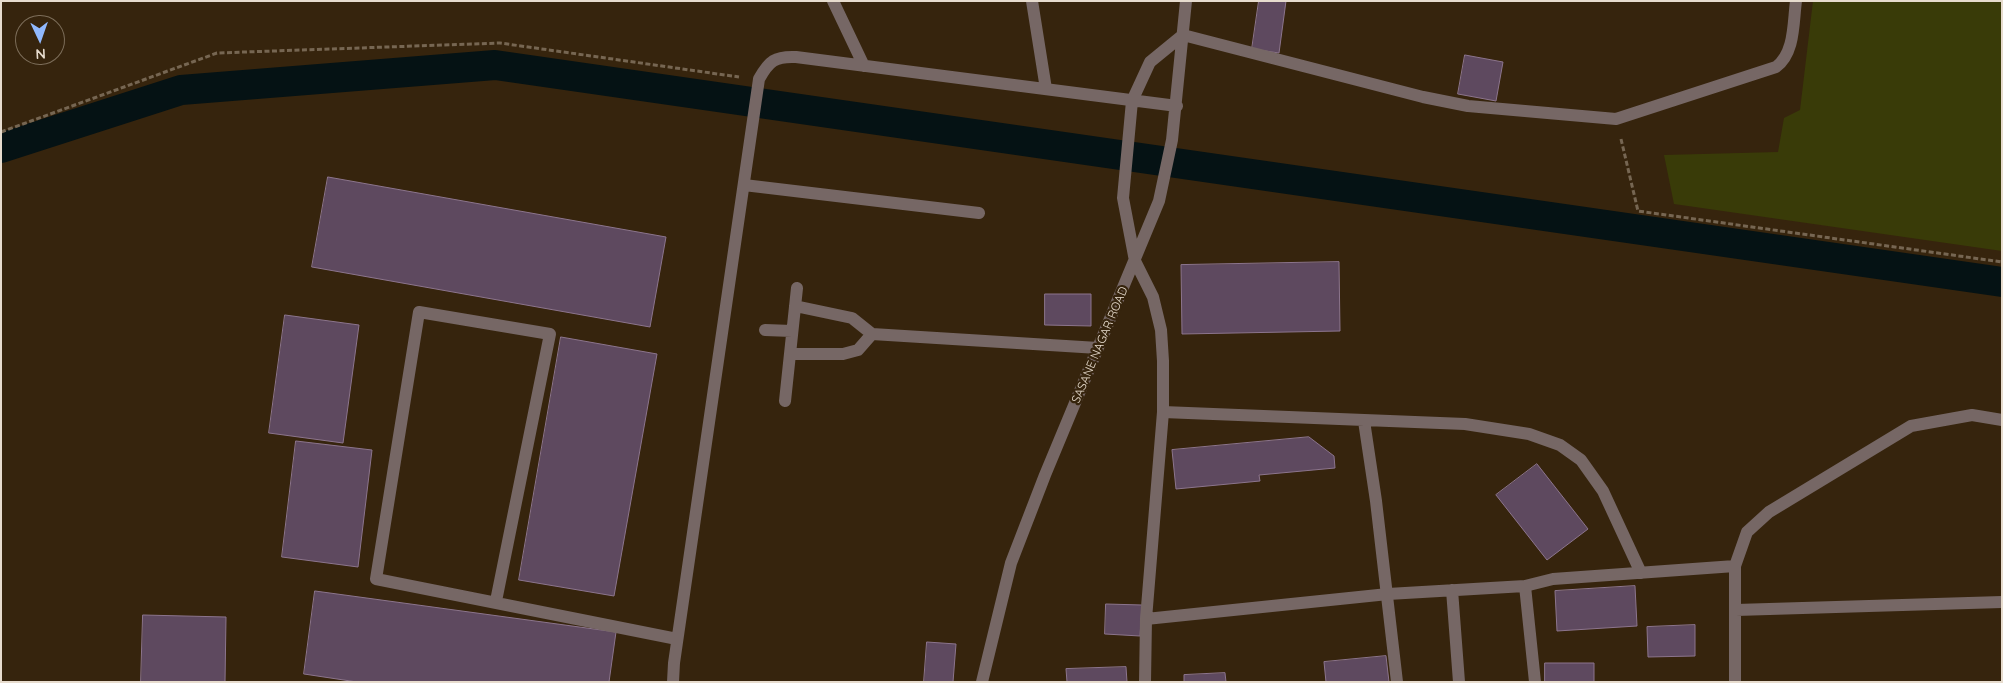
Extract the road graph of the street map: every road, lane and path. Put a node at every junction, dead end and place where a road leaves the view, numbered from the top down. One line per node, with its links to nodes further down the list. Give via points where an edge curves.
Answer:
1 (833, 1): 6 (street)
2 (1032, 1): 8 (street)
3 (1186, 1): 5 (street, SASANE NAGAR ROAD)
4 (1796, 1): 11 (street, via 1790,48 1784,61 1776,67)
5 (1183, 35): 9 (street, via 1150,62); 10 (street, SASANE NAGAR ROAD); 11 (street, via 1441,101)
6 (864, 66): 7 (street, via 780,56 767,66); 8 (street)
7 (759, 80): 12 (path, via 500,43 217,53); 13 (street)
8 (1046, 89): 9 (street)
9 (1132, 101): 10 (street); 15 (street, via 1123,198)
10 (1177, 106): 15 (street, SASANE NAGAR ROAD, via 1159,201)
11 (1616, 119): 16 (path, via 1638,211)
12 (1, 132)
13 (744, 185): 14 (street); 37 (street)
14 (979, 213)
15 (1135, 261): 22 (street, SASANE NAGAR ROAD); 25 (street, via 1153,297 1161,330)
16 (2002, 262)
17 (797, 288): 18 (street)
18 (795, 306): 20 (street); 21 (street, via 852,318)
19 (765, 330): 20 (street)
20 (792, 331): 23 (street)
21 (872, 334): 22 (street); 23 (street, via 858,350 843,354)
22 (1098, 348): 39 (street, SASANE NAGAR ROAD, via 1011,563)
23 (790, 354): 24 (street)
24 (785, 401)
25 (1163, 412): 27 (street); 36 (street)
26 (2002, 420): 28 (street, via 1972,415 1911,426 1769,512 1747,532)
27 (1364, 421): 29 (street, via 1466,424 1529,434 1560,445 1581,460 1603,491); 32 (street)
28 (1736, 566): 29 (street); 35 (street)
29 (1641, 573): 30 (street, via 1553,579)
30 (1525, 586): 31 (street); 43 (street)
31 (1452, 590): 32 (street); 42 (street)
32 (1388, 594): 36 (street); 41 (street)
33 (496, 601): 33 (street, via 376,579 419,312 550,334); 37 (street)
34 (2002, 602): 35 (street)
35 (1736, 610): 44 (street)
36 (1146, 619): 40 (street)
37 (677, 639): 38 (street)
38 (673, 682)
39 (982, 682)
40 (1145, 682)
41 (1396, 682)
42 (1459, 682)
43 (1535, 682)
44 (1735, 682)

